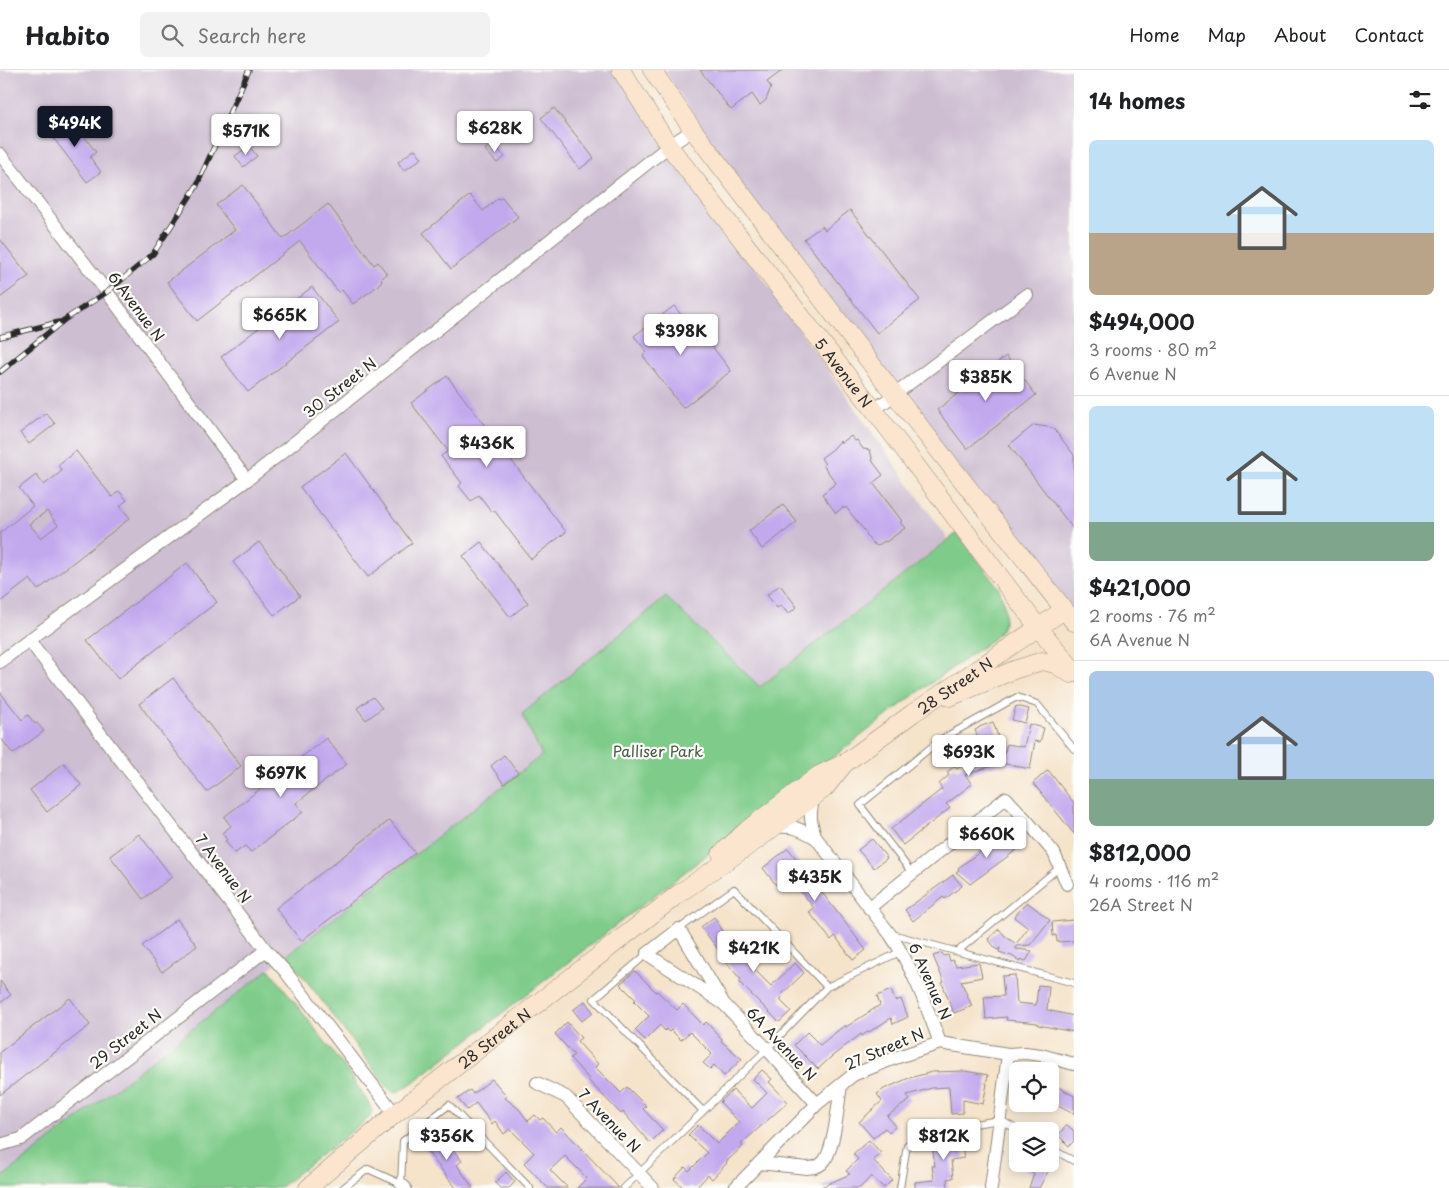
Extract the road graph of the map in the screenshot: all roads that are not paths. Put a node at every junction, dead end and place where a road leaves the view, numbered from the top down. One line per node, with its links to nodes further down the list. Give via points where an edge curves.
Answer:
1 (621, 70): 4 (main road, 5 Avenue N)
2 (652, 70): 3 (main road, 5 Avenue N)
3 (693, 130): 4 (street, 30 Street N); 7 (main road, 5 Avenue N)
4 (669, 146): 8 (main road, 5 Avenue N); 9 (street, 30 Street N)
5 (0, 154): 9 (street, 6 Avenue N)
6 (1026, 295): 7 (street)
7 (895, 395): 8 (street); 10 (main road, 5 Avenue N)
8 (874, 410): 11 (main road, 5 Avenue N)
9 (247, 480): 12 (street, 30 Street N)
10 (1069, 616): 11 (main road, 28 Street N)
11 (1038, 627): 14 (main road, 5 Avenue N); 16 (main road, 28 Street N)
12 (29, 640): 13 (street, 30 Street N); 29 (street, 7 Avenue N)
13 (0, 662)
14 (1074, 671)
15 (1074, 676): 16 (main road, via 1056,664 1042,661)
16 (913, 713): 18 (main road, 28 Street N)
17 (1074, 749): 23 (lane, via 1037,704 1017,697 940,740 860,805)
18 (845, 763): 19 (main road, 28 Street N, via 825,788); 25 (main road, 28 Street N, via 819,775 747,830)
19 (814, 796): 20 (main road, 28 Street N); 21 (street, 6 Avenue N, via 810,821)
20 (774, 827): 21 (street, 6 Avenue N, via 799,828); 25 (main road, 28 Street N)
21 (816, 838): 26 (street, 6 Avenue N)
22 (1060, 867): 23 (street, via 1054,853 1006,798); 24 (street); 31 (lane)
23 (912, 874): 26 (street)
24 (1067, 884)
25 (681, 892): 44 (main road, 28 Street N)
26 (869, 908): 28 (street, 6 Avenue N)
27 (679, 929): 32 (street); 34 (lane, via 734,889); 35 (street, 6A Avenue N)
28 (890, 934): 30 (street, 6 Avenue N); 31 (lane)
29 (266, 950): 44 (street, 7 Avenue N); 47 (street, 29 Street N, via 21,1139)
30 (902, 951): 34 (lane); 36 (street, 6 Avenue N)
31 (958, 951): 33 (lane)
32 (647, 954): 35 (street, 6A Avenue N); 43 (lane, via 594,999)
33 (1074, 983)
34 (826, 987): 37 (lane)
35 (724, 1004): 37 (street, 6A Avenue N)
36 (940, 1043): 38 (street); 41 (street, 27 Street N, via 895,1058 853,1076)
37 (767, 1049): 42 (street, 6A Avenue N); 43 (lane)
38 (1008, 1054): 39 (street, via 1041,1055); 45 (street)
39 (1074, 1064)
40 (537, 1083): 51 (street, 7 Avenue N, via 566,1097)
41 (841, 1085): 42 (street, 27 Street N); 50 (street, 27 Street N, via 834,1133 822,1163 807,1168)
42 (817, 1104): 50 (street, 27 Street N)
43 (703, 1111): 51 (lane)
44 (395, 1114): 53 (main road, 28 Street N)
45 (1000, 1120): 46 (lane); 59 (lane, via 923,1132 907,1145); 60 (street)
46 (1009, 1125)
47 (0, 1145)
48 (1059, 1153): 49 (lane)
49 (1074, 1161)
50 (759, 1163): 58 (street, 27 Street N)
51 (639, 1173): 56 (lane); 57 (street, 7 Avenue N)
52 (403, 1186): 54 (lane, via 368,1169); 55 (lane, via 403,1141 449,1105)
53 (308, 1188)
54 (343, 1188)
55 (530, 1188)
56 (624, 1188)
57 (653, 1188)
58 (735, 1188)
59 (900, 1188)
60 (991, 1188)

